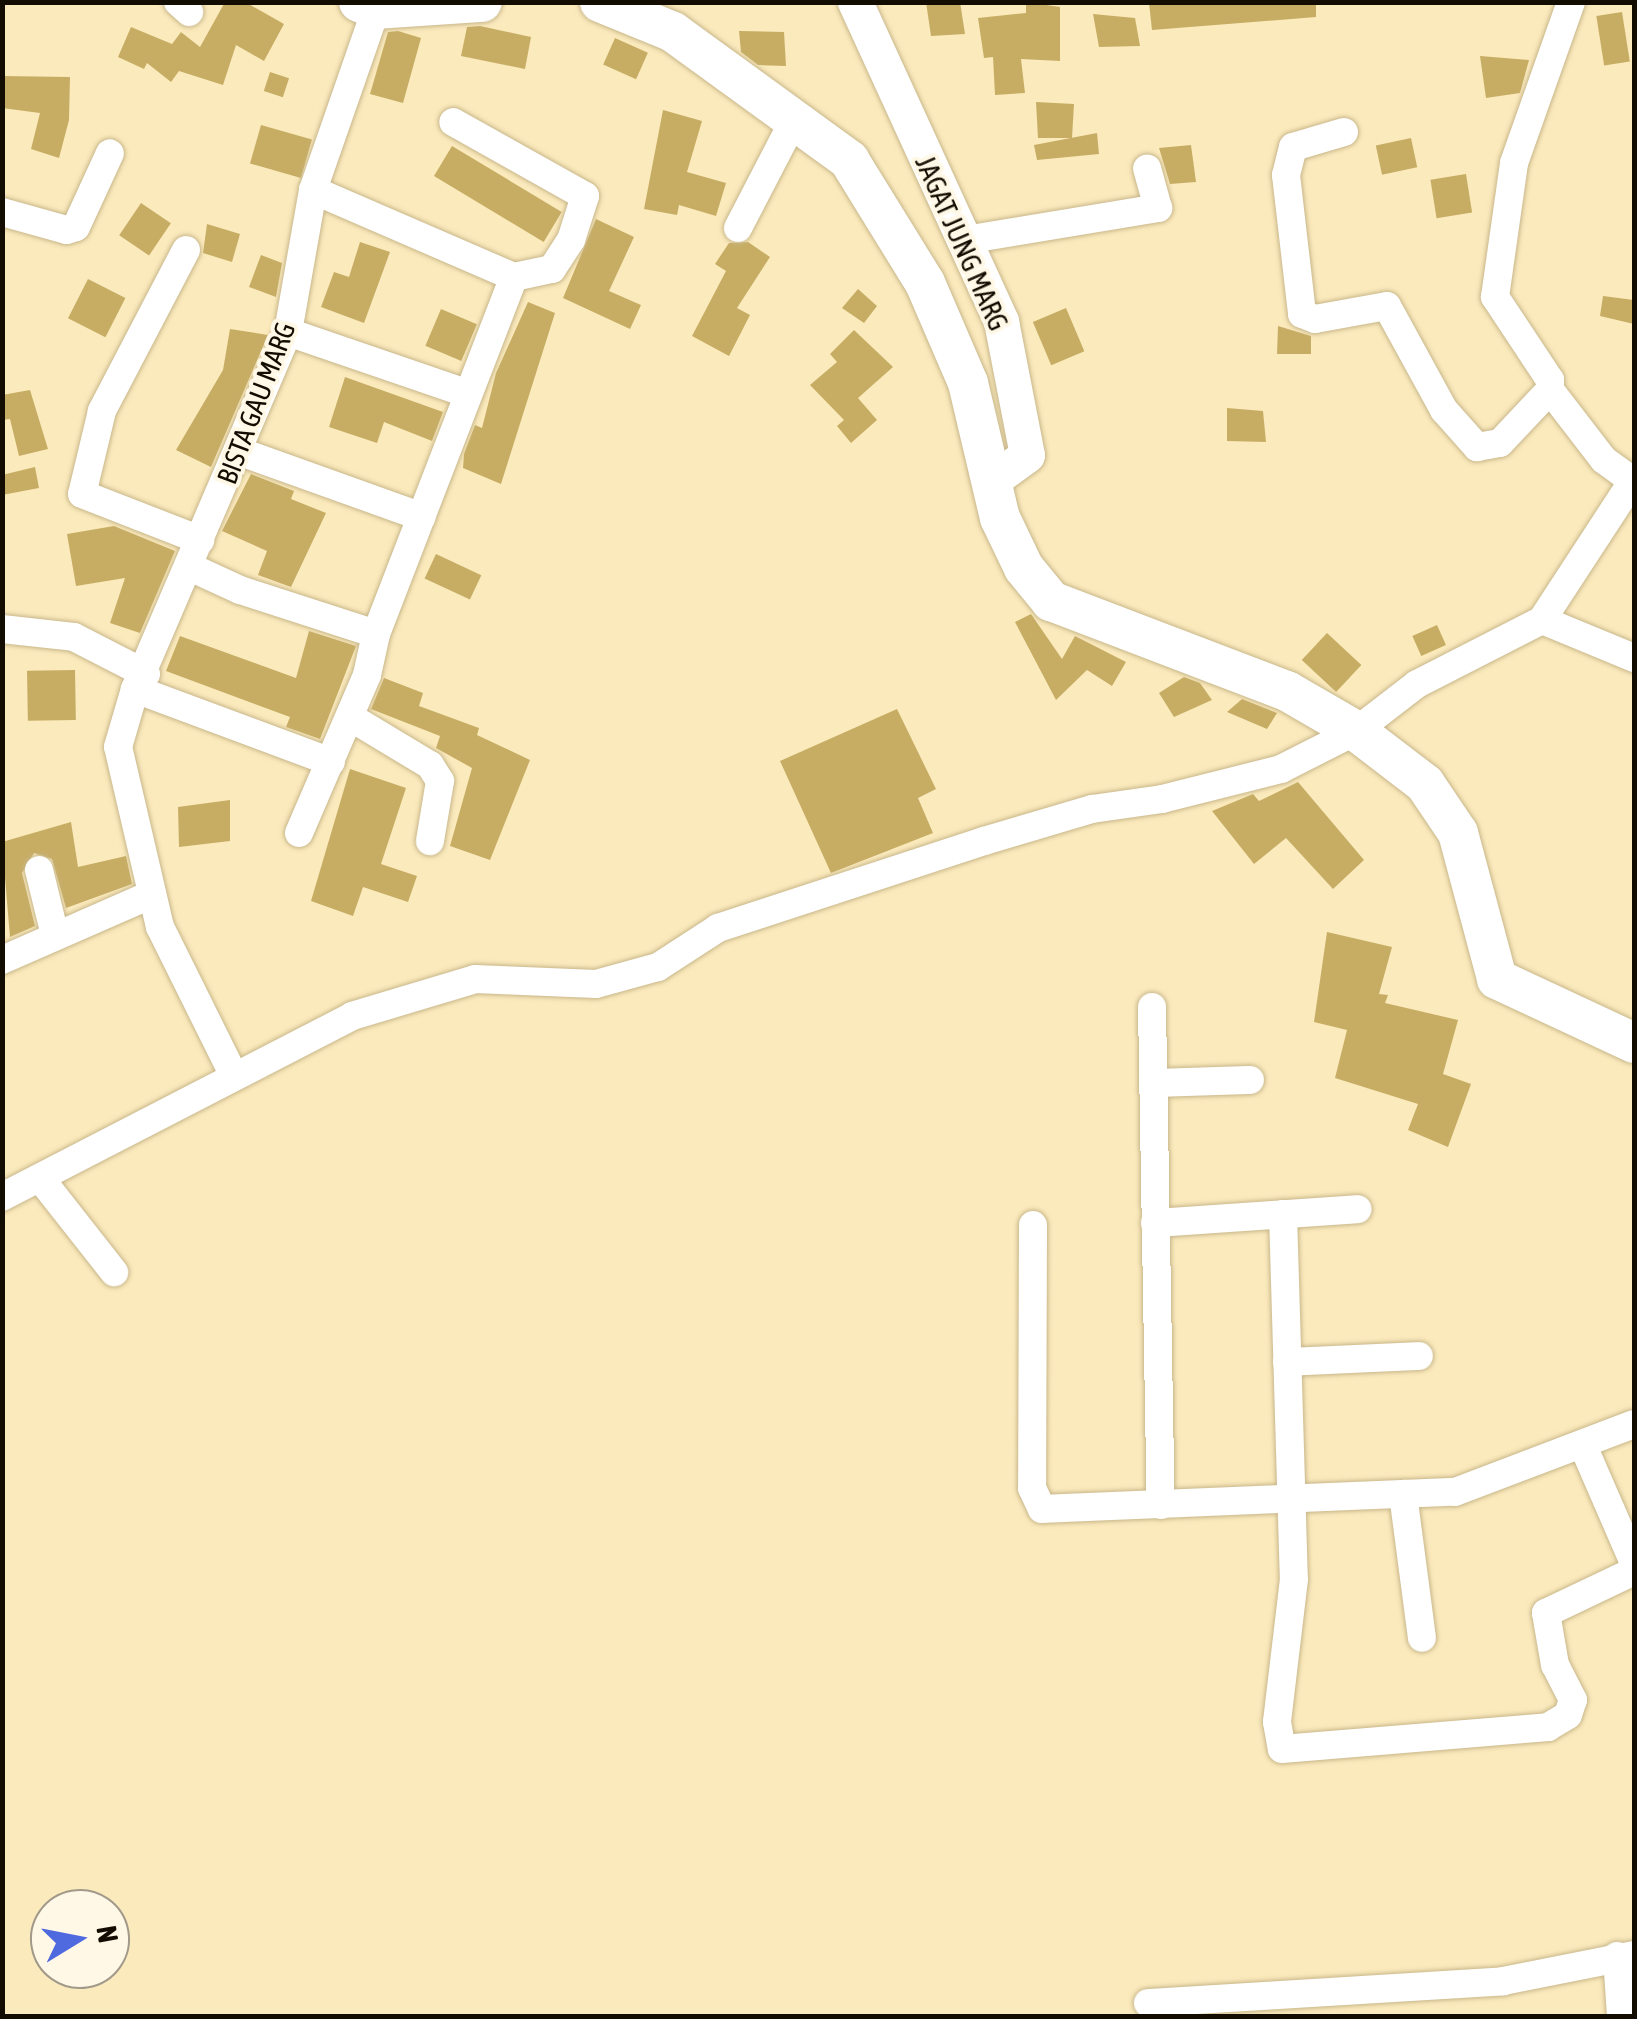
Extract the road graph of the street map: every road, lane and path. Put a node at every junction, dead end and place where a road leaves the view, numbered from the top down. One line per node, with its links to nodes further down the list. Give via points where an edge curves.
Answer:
1 (482, 2): 5 (main road)
2 (600, 2): 6 (main road, via 673,32)
3 (855, 2): 14 (street, JAGAT JUNG MARG)
4 (1572, 2): 18 (street, via 1514,162 1495,298 1550,380)
5 (367, 6): 11 (street, BISTA GAU MARG)
6 (794, 120): 13 (street); 21 (main road, via 848,160 890,217 968,383)
7 (453, 122): 16 (street, via 586,196 552,269)
8 (1344, 132): 18 (street, via 1293,147 1286,175 1302,314 1315,319 1387,306 1444,410 1477,446 1500,443)
9 (110, 153): 12 (street, via 76,227)
10 (1146, 168): 14 (street, via 1158,208)
11 (313, 190): 16 (street); 17 (street, BISTA GAU MARG)
12 (2, 212)
13 (738, 228)
14 (965, 240): 21 (street, JAGAT JUNG MARG, via 1001,321 1027,456)
15 (186, 250): 24 (street, via 102,412 82,494)
16 (514, 277): 19 (street)
17 (288, 332): 19 (street); 20 (street, BISTA GAU MARG)
18 (1550, 390): 22 (street, via 1604,460)
19 (466, 393): 23 (street)
20 (238, 451): 23 (street); 24 (street, BISTA GAU MARG)
21 (994, 479): 31 (main road, via 1000,518 1024,568 1051,601 1287,691)
22 (1634, 480): 25 (street)
23 (422, 517): 27 (street)
24 (195, 554): 27 (street); 29 (street, BISTA GAU MARG)
25 (1542, 620): 28 (street); 31 (street, via 1417,684)
26 (2, 629): 29 (street, via 74,637)
27 (376, 634): 30 (street)
28 (1634, 658)
29 (141, 682): 32 (street); 36 (street, BISTA GAU MARG, via 122,724 119,764)
30 (350, 718): 32 (street); 34 (street, via 430,765 440,781)
31 (1356, 730): 40 (main road, via 1425,784 1458,833 1497,979); 41 (street, via 1281,768 1162,800 1092,809 718,928 658,966 596,984 475,979 352,1016)
32 (331, 762): 33 (street)
33 (299, 833)
34 (430, 841)
35 (39, 870): 37 (street)
36 (152, 894): 37 (street); 41 (street, BISTA GAU MARG, via 160,926)
37 (56, 934): 38 (street)
38 (2, 960)
39 (1152, 1006): 43 (street)
40 (1634, 1043)
41 (233, 1074): 44 (street)
42 (1250, 1080): 43 (street)
43 (1153, 1082): 48 (street)
44 (40, 1178): 45 (street); 50 (street)
45 (2, 1197)
46 (1358, 1209): 47 (street)
47 (1283, 1214): 48 (street); 52 (street)
48 (1156, 1223): 57 (street)
49 (1033, 1226): 57 (street, via 1037,1504 1056,1512)
50 (114, 1272)
51 (1419, 1356): 52 (street)
52 (1287, 1362): 56 (street)
53 (1634, 1424): 54 (street)
54 (1584, 1448): 55 (street, via 1455,1492); 58 (street)
55 (1403, 1494): 56 (street); 60 (street)
56 (1291, 1500): 57 (street); 59 (street, via 1294,1579 1277,1722 1282,1749 1548,1726 1568,1714 1573,1700 1554,1665 1546,1613)
57 (1161, 1505)
58 (1634, 1562)
59 (1634, 1571)
60 (1422, 1638)
61 (1626, 1955): 62 (street, via 1503,1981); 63 (street)
62 (1148, 2003)
63 (1621, 2016)

